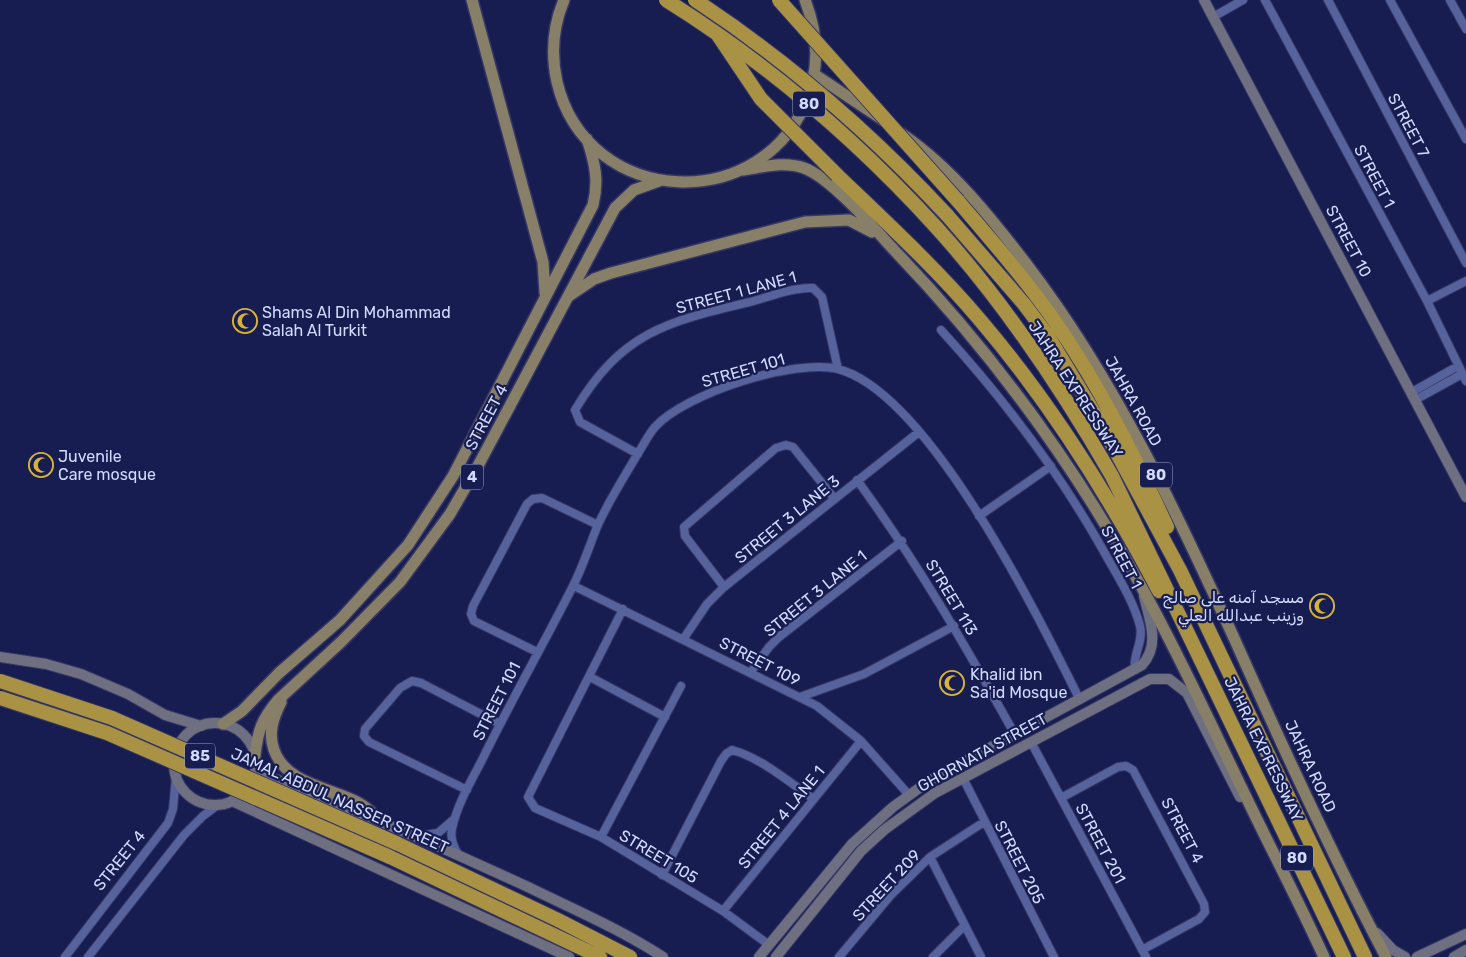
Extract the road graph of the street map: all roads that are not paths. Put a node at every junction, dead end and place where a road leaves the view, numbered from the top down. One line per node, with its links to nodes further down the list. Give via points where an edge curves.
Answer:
1 (472, 0): 27 (main road, via 544,262)
2 (666, 0): 71 (highway, JAHRA EXPRESSWAY / 80, bridge, via 733,43 794,91 878,166 967,264 1013,324 1090,438 1127,503)
3 (695, 0): 46 (highway, JAHRA EXPRESSWAY / 80, bridge, via 777,59 897,162 1019,297 1048,336 1100,422)
4 (702, 0): 71 (highway, bridge, via 729,55 760,99 943,278 1050,410 1131,541)
5 (779, 0): 46 (highway, bridge, via 958,201 1056,324 1138,464 1177,548)
6 (805, 0): 16 (main road, 80, via 815,38)
7 (1204, 0): 14 (street, STREET 10)
8 (1243, 0): 14 (street)
9 (1265, 0): 28 (street, STREET 1)
10 (1328, 0): 23 (street, STREET 7)
11 (1390, 0): 17 (street)
12 (1450, 0): 15 (street)
13 (562, 2): 18 (main road, 80, via 554,40 556,76 567,110)
14 (1213, 16): 33 (street, STREET 10)
15 (1466, 29)
16 (814, 74): 19 (main road, 80, via 806,104 790,130 769,153); 94 (main road, JAHRA ROAD / 80, via 916,143 934,159 987,215 1066,317 1122,408 1152,467)
17 (1466, 139)
18 (588, 140): 20 (main road, 80, via 620,166); 22 (main road, STREET 4 / 4, via 597,190 593,205)
19 (744, 170): 20 (main road, 80, via 694,183); 21 (main road, 80, via 787,164 804,168 830,185)
20 (659, 181): 24 (main road, STREET 4 / 4, via 634,190 615,208)
21 (887, 242): 26 (main road, via 849,220 805,222 611,273 586,283); 44 (main road, 80, via 944,301 993,360 1091,502)
22 (566, 256): 24 (main road, via 580,255); 27 (main road, STREET 4 / 4)
23 (1466, 263)
24 (584, 265): 26 (main road, STREET 4 / 4)
25 (1466, 281): 28 (street)
26 (567, 297): 58 (main road, STREET 4 / 4, via 479,464 429,544 400,582)
27 (544, 299): 64 (main road, STREET 4 / 4, via 453,476 408,545 340,620 279,673 242,712)
28 (1427, 301): 30 (street, STREET 1)
29 (941, 330): 36 (street, STREET 1, via 983,376)
30 (1458, 366): 32 (street, STREET 1); 33 (street)
31 (838, 369): 34 (street, STREET 101, via 888,397); 35 (street, STREET 101, via 804,367 715,389 682,405 655,427); 35 (street, STREET 1 LANE 1, via 822,297 813,288 679,320 635,342 608,363 575,410 580,422)
32 (1464, 378): 33 (street, STREET 1)
33 (1414, 396): 38 (street, STREET 10)
34 (919, 432): 37 (street, STREET 3 LANE 3); 40 (street, STREET 101)
35 (638, 454): 41 (street, STREET 101)
36 (1051, 466): 40 (street); 52 (street, STREET 1, via 1079,507 1136,614 1142,638)
37 (857, 480): 39 (street, STREET 3 LANE 3); 42 (street, STREET 113)
38 (1466, 497)
39 (834, 498): 45 (street, STREET 3 LANE 3); 45 (street, via 793,447 783,445 776,448 684,527 685,536)
40 (979, 516): 61 (street, STREET 101, via 1039,616)
41 (598, 525): 43 (street, STREET 101); 50 (street, via 542,498 533,499 527,504 472,606 474,621)
42 (902, 541): 48 (street, STREET 113); 53 (street, STREET 3 LANE 1, via 780,637)
43 (574, 586): 47 (street, STREET 109); 50 (street, STREET 101)
44 (1141, 586): 52 (street, GHORNATA STREET, via 1153,645 1145,662); 96 (main road, 80)
45 (724, 587): 49 (street, STREET 3 LANE 3, via 707,604)
46 (1188, 587): 97 (highway, JAHRA EXPRESSWAY / 80)
47 (623, 608): 49 (street, STREET 109); 54 (street)
48 (954, 626): 59 (street, via 864,674); 67 (street, STREET 113)
49 (684, 638): 53 (street, STREET 109)
50 (537, 652): 65 (street, STREET 101)
51 (0, 657): 66 (street, via 46,664 81,674 128,694 165,716)
52 (1135, 670): 56 (street, via 1141,676); 61 (street, GHORNATA STREET)
53 (751, 672): 59 (street, STREET 109)
54 (590, 677): 63 (street); 88 (street, STREET 105, via 528,797 535,808)
55 (0, 681): 108 (highway, JAMAL ABDUL NASSER STREET / 85, bridge, via 112,718 396,843)
56 (1141, 683): 69 (street, GHORNATA STREET); 96 (street, GHORNATA STREET, via 1163,678 1187,693 1284,883)
57 (681, 686): 63 (street)
58 (291, 688): 70 (main road, STREET 4 / 4, via 266,714 258,729); 82 (main road, via 271,727 271,740 278,759 294,776 364,807)
59 (800, 697): 68 (street, STREET 109, via 817,706)
60 (0, 698): 107 (highway, JAMAL ABDUL NASSER STREET / 85, bridge, via 107,733 390,857)
61 (1080, 700): 67 (street, GHORNATA STREET)
62 (0, 705): 73 (street, via 90,733)
63 (665, 717): 88 (street)
64 (223, 724): 66 (street, 4); 70 (street, via 245,736)
65 (500, 724): 75 (street, STREET 101); 75 (street, via 412,681 400,688 365,728 364,736 369,742)
66 (201, 726): 73 (street, via 185,736 178,746)
67 (1014, 733): 76 (street, GHORNATA STREET)
68 (861, 741): 76 (street, STREET 109); 77 (street, STREET 4 LANE 1)
69 (1031, 742): 74 (street, GHORNATA STREET); 78 (street, STREET 201)
70 (255, 754): 72 (street, 4)
71 (1248, 759): 93 (highway, JAHRA EXPRESSWAY / 80)
72 (255, 772): 79 (street, via 247,789); 82 (street)
73 (176, 773): 80 (street, via 180,785 190,796 204,803); 104 (street, STREET 4, via 173,809 168,823)
74 (963, 778): 84 (street, STREET 205); 85 (street, GHORNATA STREET, via 935,793)
75 (467, 790): 81 (street, STREET 101)
76 (909, 795): 83 (street, GHORNATA STREET)
77 (812, 798): 92 (street, via 775,772 740,753 728,752); 95 (street, STREET 4 LANE 1)
78 (1062, 798): 102 (street, STREET 201); 102 (street, STREET 4, via 1118,767 1126,766 1133,770 1200,896 1205,912 1199,919)
79 (232, 801): 80 (street); 106 (street)
80 (219, 804): 105 (street, via 184,835)
81 (456, 817): 87 (street, STREET 101, via 443,831); 90 (street, STREET 101, via 452,839)
82 (377, 819): 87 (street)
83 (877, 819): 85 (street, via 878,827); 86 (street, GHORNATA STREET)
84 (984, 822): 91 (street, STREET 209); 115 (street, STREET 205)
85 (884, 830): 89 (street, GHORNATA STREET)
86 (863, 832): 89 (street); 100 (street, GHORNATA STREET)
87 (418, 836): 90 (street)
88 (601, 837): 92 (street, STREET 105)
89 (872, 841): 111 (street, GHORNATA STREET)
90 (458, 854): 109 (street, via 620,932)
91 (930, 857): 98 (street); 112 (street, STREET 209, via 890,895)
92 (662, 875): 95 (street, STREET 105)
93 (1313, 891): 117 (highway); 118 (highway, JAHRA EXPRESSWAY / 80)
94 (1357, 903): 121 (main road, JAHRA ROAD / 80); 122 (street, via 1386,943)
95 (723, 911): 100 (street, STREET 105)
96 (1303, 911): 116 (main road, 80)
97 (1343, 912): 119 (highway, JAHRA EXPRESSWAY / 80); 120 (highway, via 1362,933)
98 (964, 926): 113 (street); 114 (street)
99 (1466, 934): 103 (street)
100 (769, 945): 110 (street, GHORNATA STREET)
101 (1466, 950): 124 (street)
102 (1144, 953)
103 (1433, 954): 123 (street)
104 (65, 957)
105 (88, 957)
106 (569, 957)
107 (600, 957)
108 (630, 957)
109 (663, 957)
110 (759, 957)
111 (776, 957)
112 (840, 957)
113 (933, 957)
114 (981, 957)
115 (1054, 957)
116 (1324, 957)
117 (1335, 957)
118 (1344, 957)
119 (1365, 957)
120 (1375, 957)
121 (1386, 957)
122 (1405, 957)
123 (1417, 957)
124 (1454, 957)

